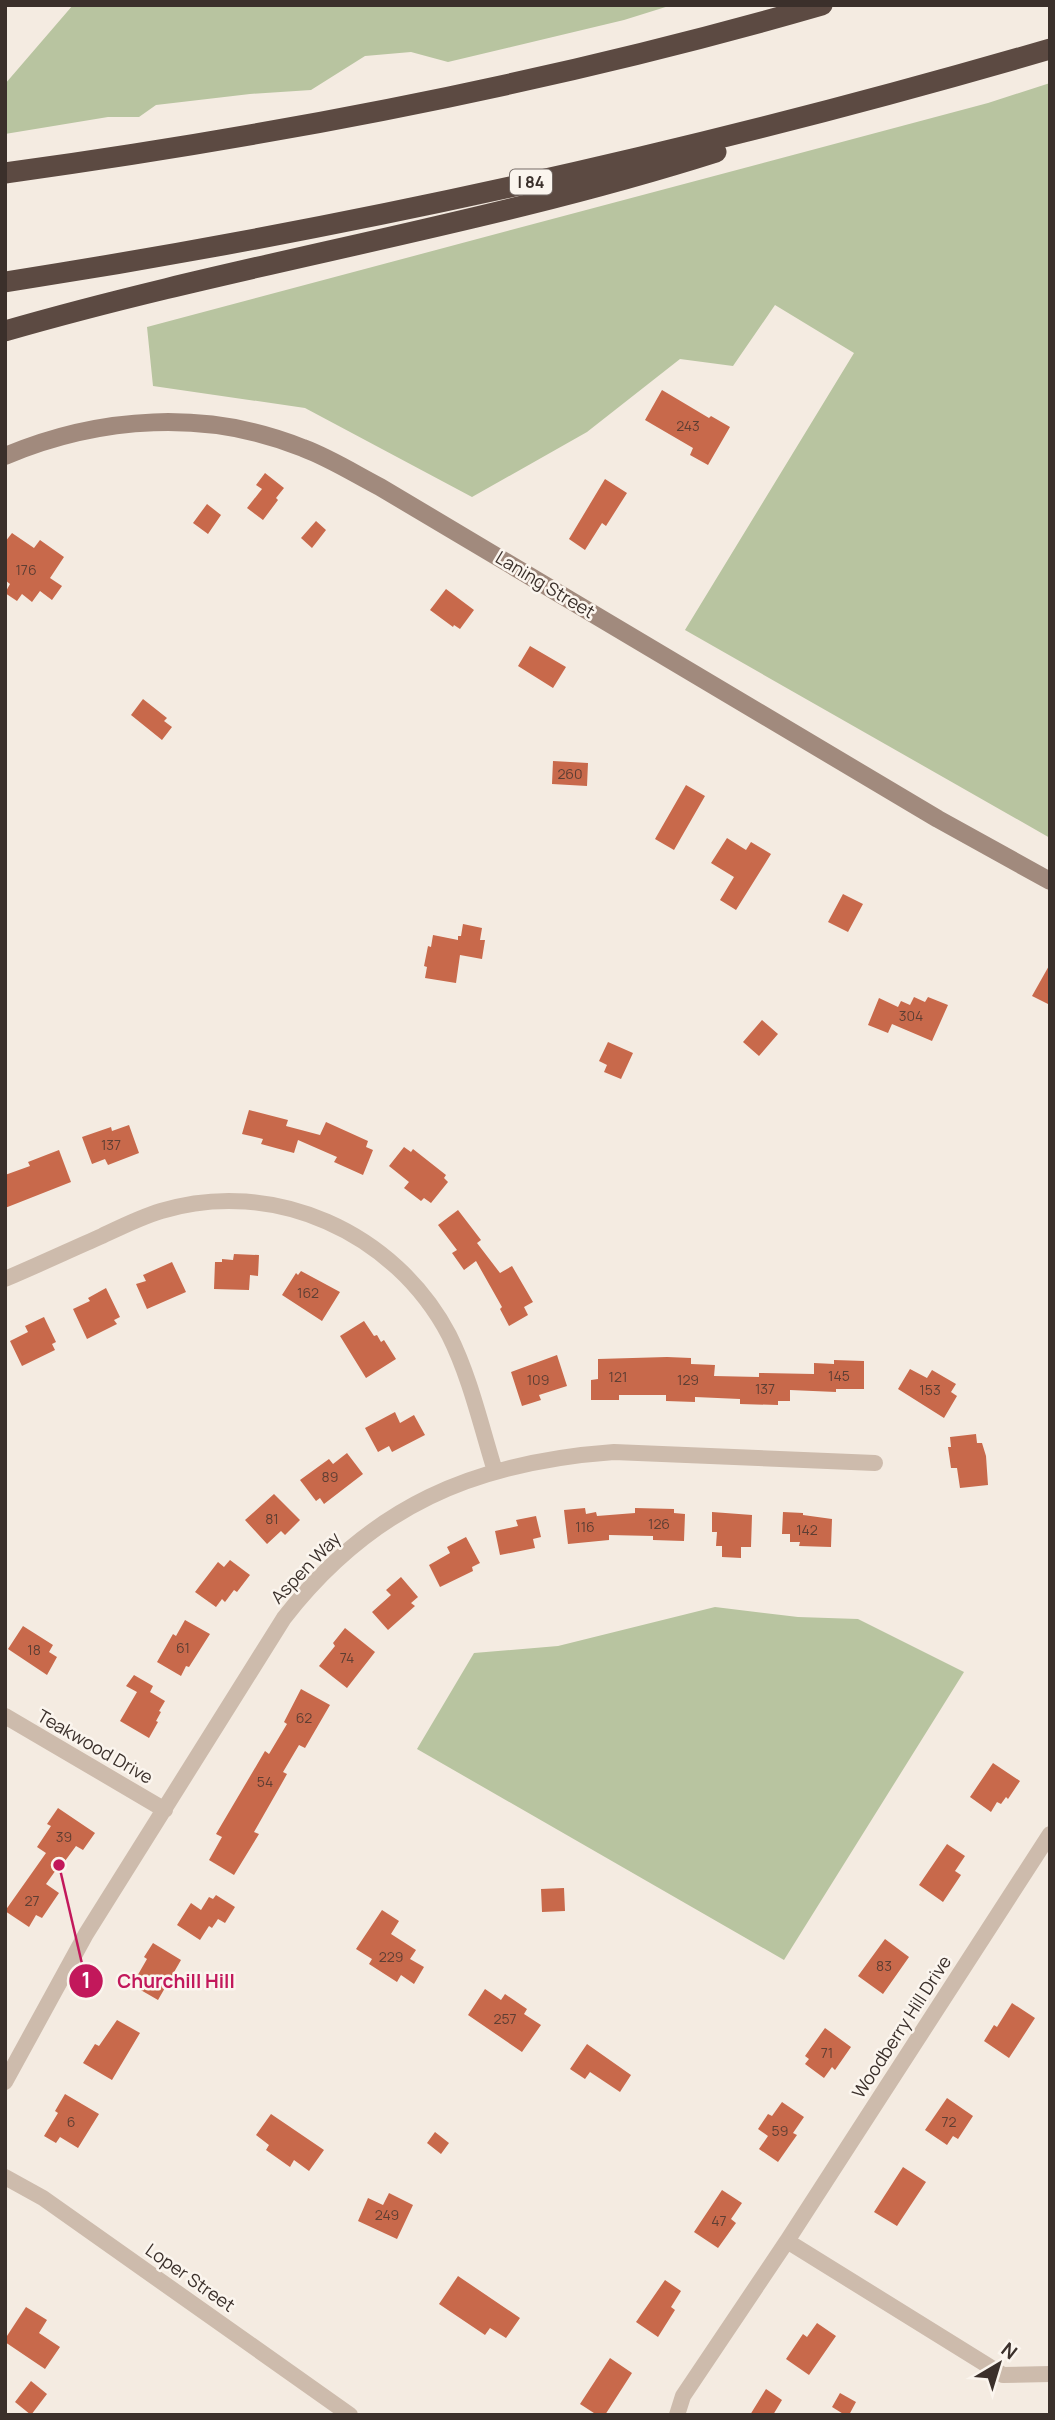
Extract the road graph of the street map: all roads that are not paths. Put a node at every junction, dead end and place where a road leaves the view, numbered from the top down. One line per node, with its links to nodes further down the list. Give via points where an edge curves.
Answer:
1 (822, 5): 4 (highway, via 418,103)
2 (1050, 49): 3 (highway, I 84)
3 (957, 76): 5 (highway, I 84, via 439,203); 6 (highway, via 598,187)
4 (5, 173)
5 (5, 282)
6 (5, 331)
7 (5, 456): 8 (street, Laning Street, via 79,430 152,421 228,426 304,448 380,487)
8 (1050, 881)
9 (5, 1279): 11 (street, via 143,1217 180,1206 252,1203 319,1217 343,1228 384,1258 433,1309 450,1337)
10 (875, 1463): 11 (street, Aspen Way, via 614,1452)
11 (495, 1471): 13 (street, Aspen Way, via 446,1488 394,1515 316,1581 284,1618)
12 (5, 1716): 13 (street, Teakwood Drive)
13 (165, 1810): 15 (street, Aspen Way, via 86,1934)
14 (1050, 1834): 17 (street, Woodberry Hill Drive)
15 (5, 2082)
16 (5, 2178): 19 (street, Loper Street, via 43,2198)
17 (787, 2241): 18 (street, via 1003,2375); 20 (street, Woodberry Hill Drive, via 683,2396)
18 (1050, 2374)
19 (349, 2415)
20 (677, 2415)

